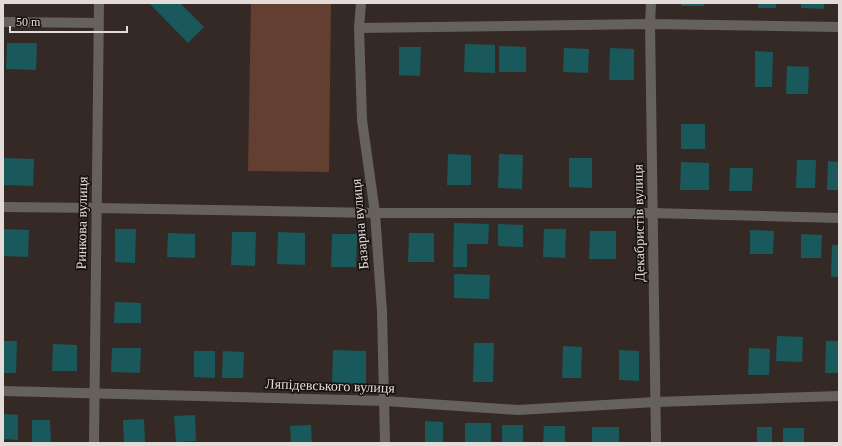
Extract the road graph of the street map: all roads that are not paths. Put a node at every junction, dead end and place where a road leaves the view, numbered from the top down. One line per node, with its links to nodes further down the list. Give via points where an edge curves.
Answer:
1 (99, 3): 5 (street, Ринкова вулиця)
2 (361, 3): 8 (street, Базарна вулиця)
3 (651, 3): 6 (street, Декабристів вулиця)
4 (3, 22): 5 (street)
5 (98, 23): 10 (street, Ринкова вулиця)
6 (650, 24): 7 (street); 8 (street); 12 (street, Декабристів вулиця)
7 (839, 27)
8 (359, 28): 11 (street, Базарна вулиця, via 362,120)
9 (3, 207): 10 (street)
10 (97, 208): 11 (street); 15 (street, Ринкова вулиця)
11 (375, 213): 12 (street); 17 (street, Базарна вулиця)
12 (652, 213): 13 (street); 18 (street, Декабристів вулиця)
13 (839, 218)
14 (3, 391): 15 (street, Ляпідевського вулиця)
15 (95, 393): 17 (street, Ляпідевського вулиця); 19 (street, Ринкова вулиця)
16 (839, 396): 18 (street, Ляпідевського вулиця)
17 (385, 401): 18 (street, Ляпідевського вулиця, via 518,410); 20 (street, Базарна вулиця)
18 (656, 402): 21 (street, Декабристів вулиця)
19 (94, 443)
20 (385, 443)
21 (656, 443)

